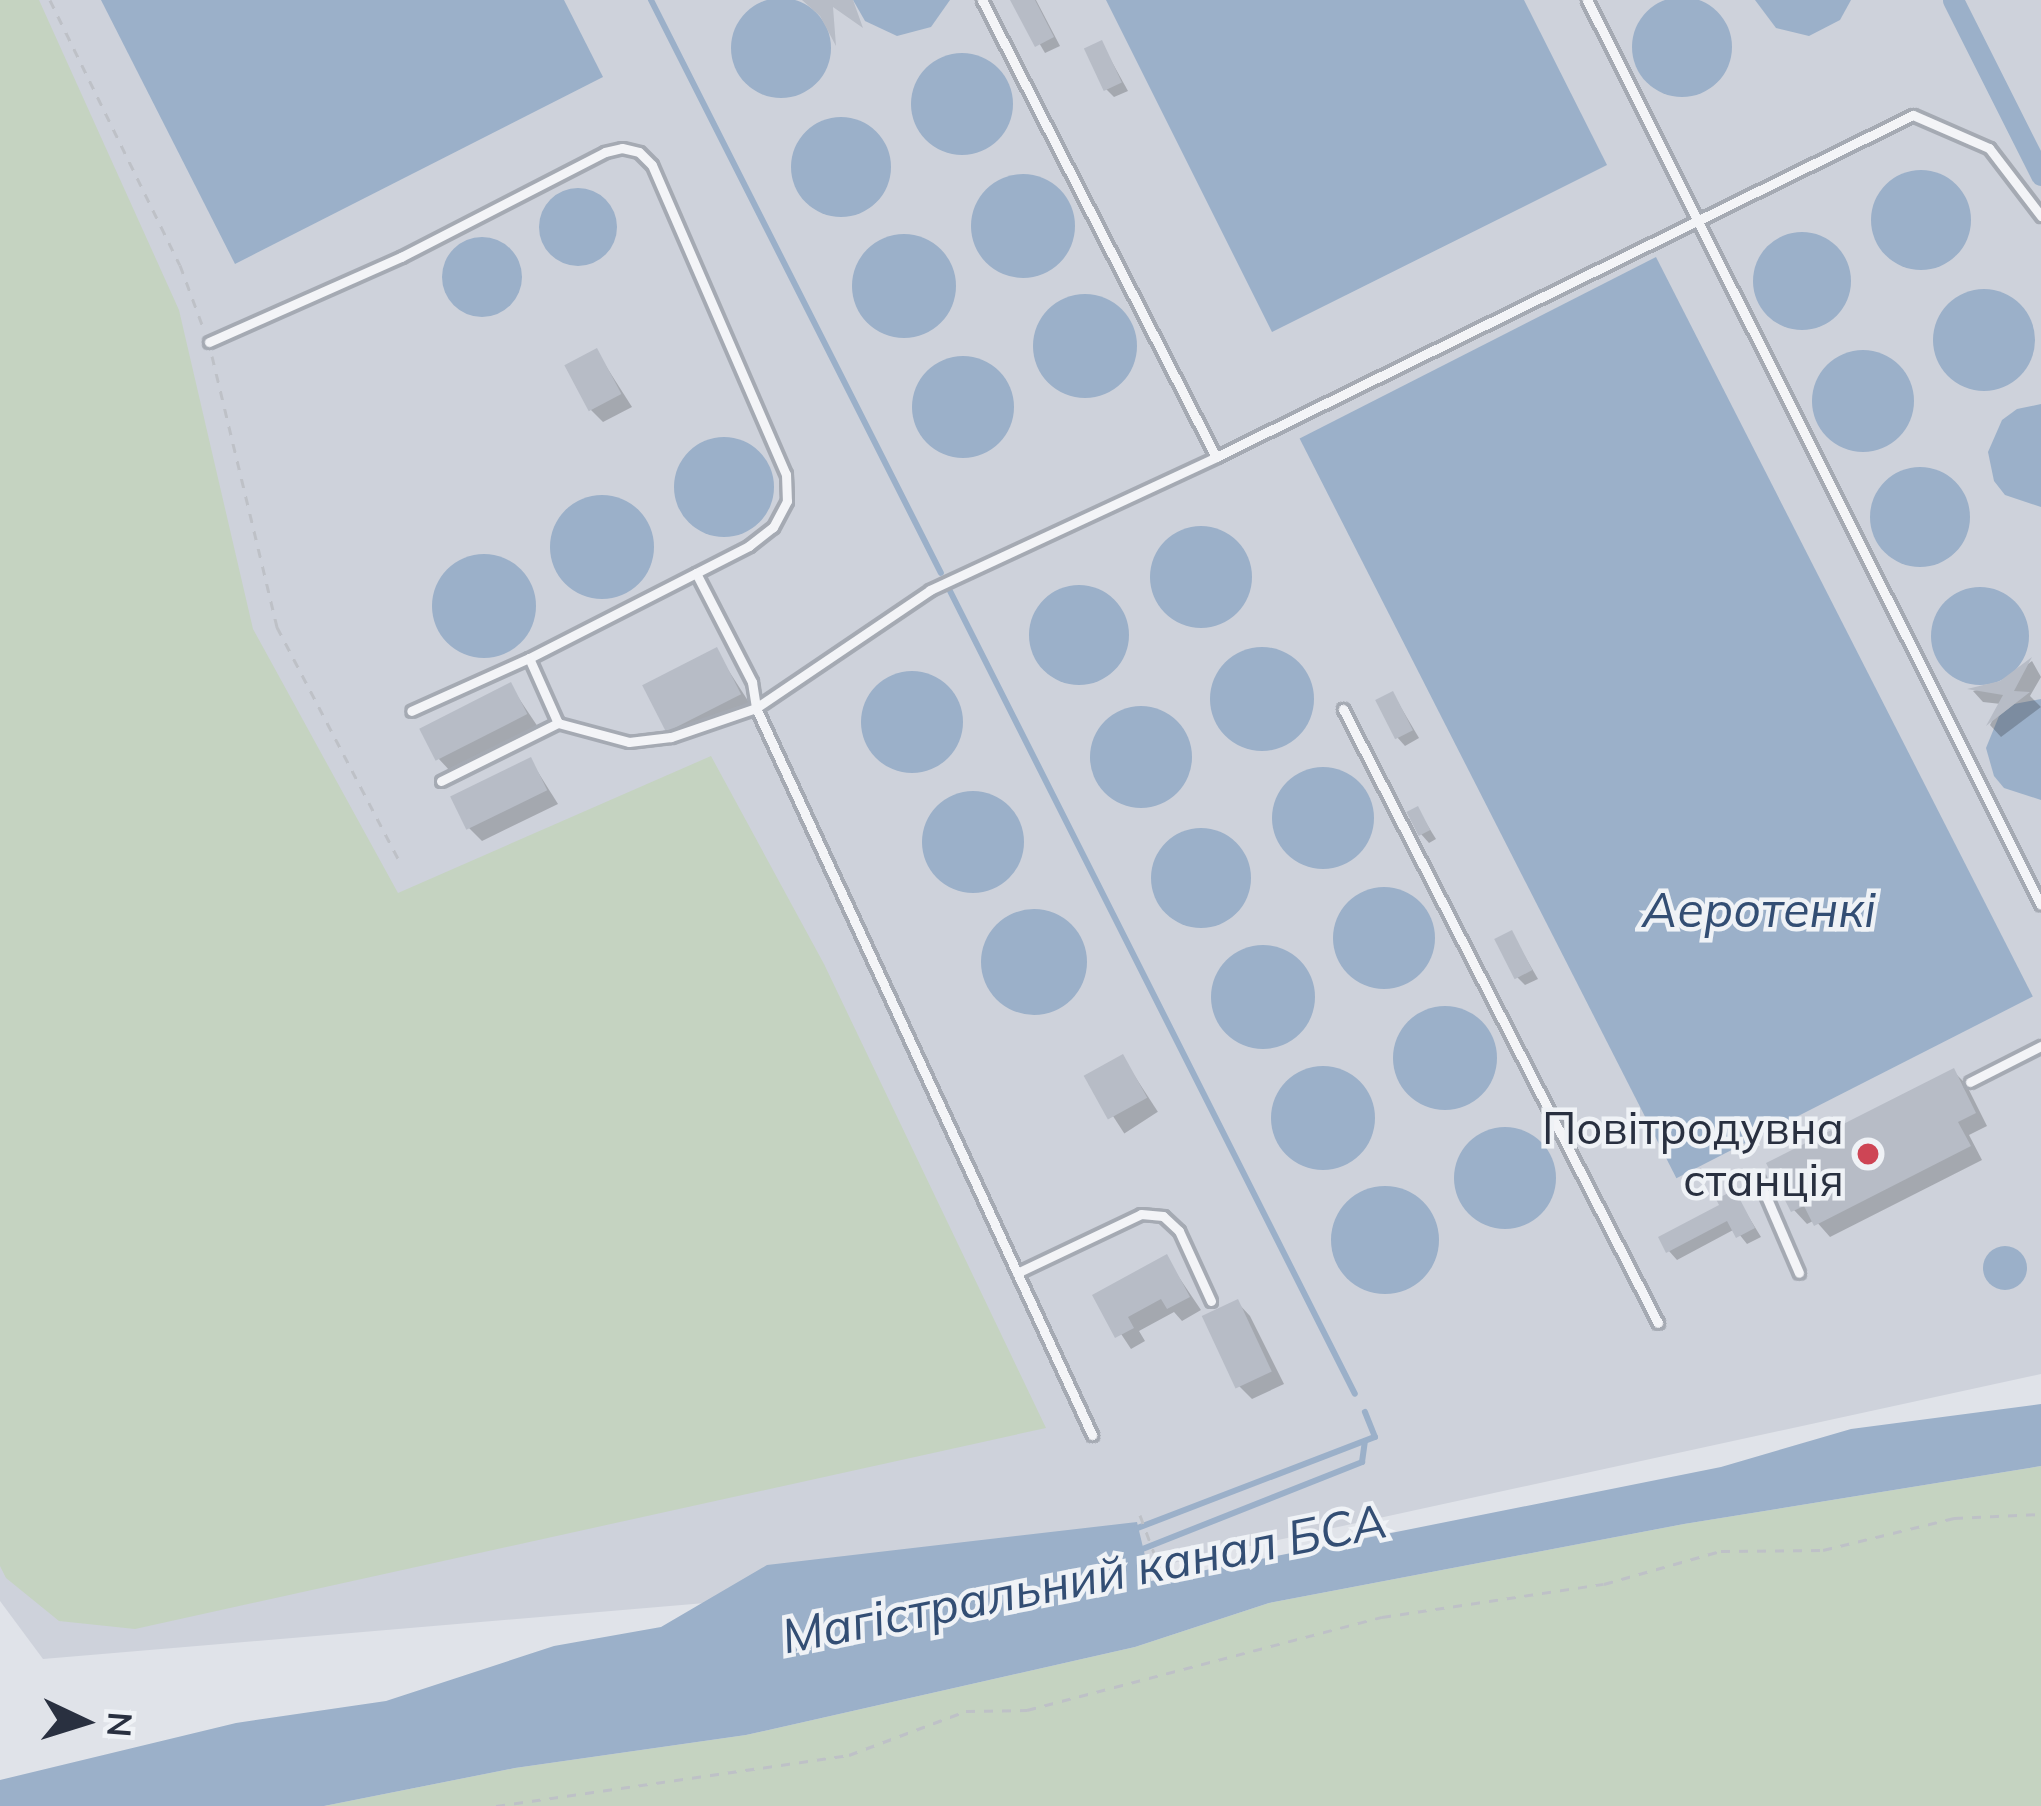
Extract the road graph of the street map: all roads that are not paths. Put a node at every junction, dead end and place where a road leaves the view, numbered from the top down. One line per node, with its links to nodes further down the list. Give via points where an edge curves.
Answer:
1 (982, 0): 6 (lane)
2 (1587, 0): 4 (lane)
3 (2041, 216): 4 (lane, via 1989,148 1913,115)
4 (1696, 218): 6 (lane); 14 (lane)
5 (209, 342): 7 (lane, via 401,257 605,152 639,152 652,165 786,474 787,501 773,527)
6 (1216, 457): 9 (lane, via 930,590)
7 (696, 573): 8 (lane); 9 (lane, via 752,682)
8 (529, 658): 11 (lane); 12 (lane)
9 (756, 708): 12 (lane, via 671,737 629,742); 18 (lane)
10 (1343, 709): 21 (lane)
11 (411, 711)
12 (558, 723): 13 (lane)
13 (441, 781)
14 (2041, 905)
15 (2041, 1046): 16 (lane)
16 (1970, 1082)
17 (1759, 1180): 19 (lane)
18 (1017, 1273): 20 (lane, via 1141,1214 1163,1216 1179,1231); 22 (lane)
19 (1799, 1273)
20 (1211, 1300)
21 (1658, 1323)
22 (1092, 1435)

